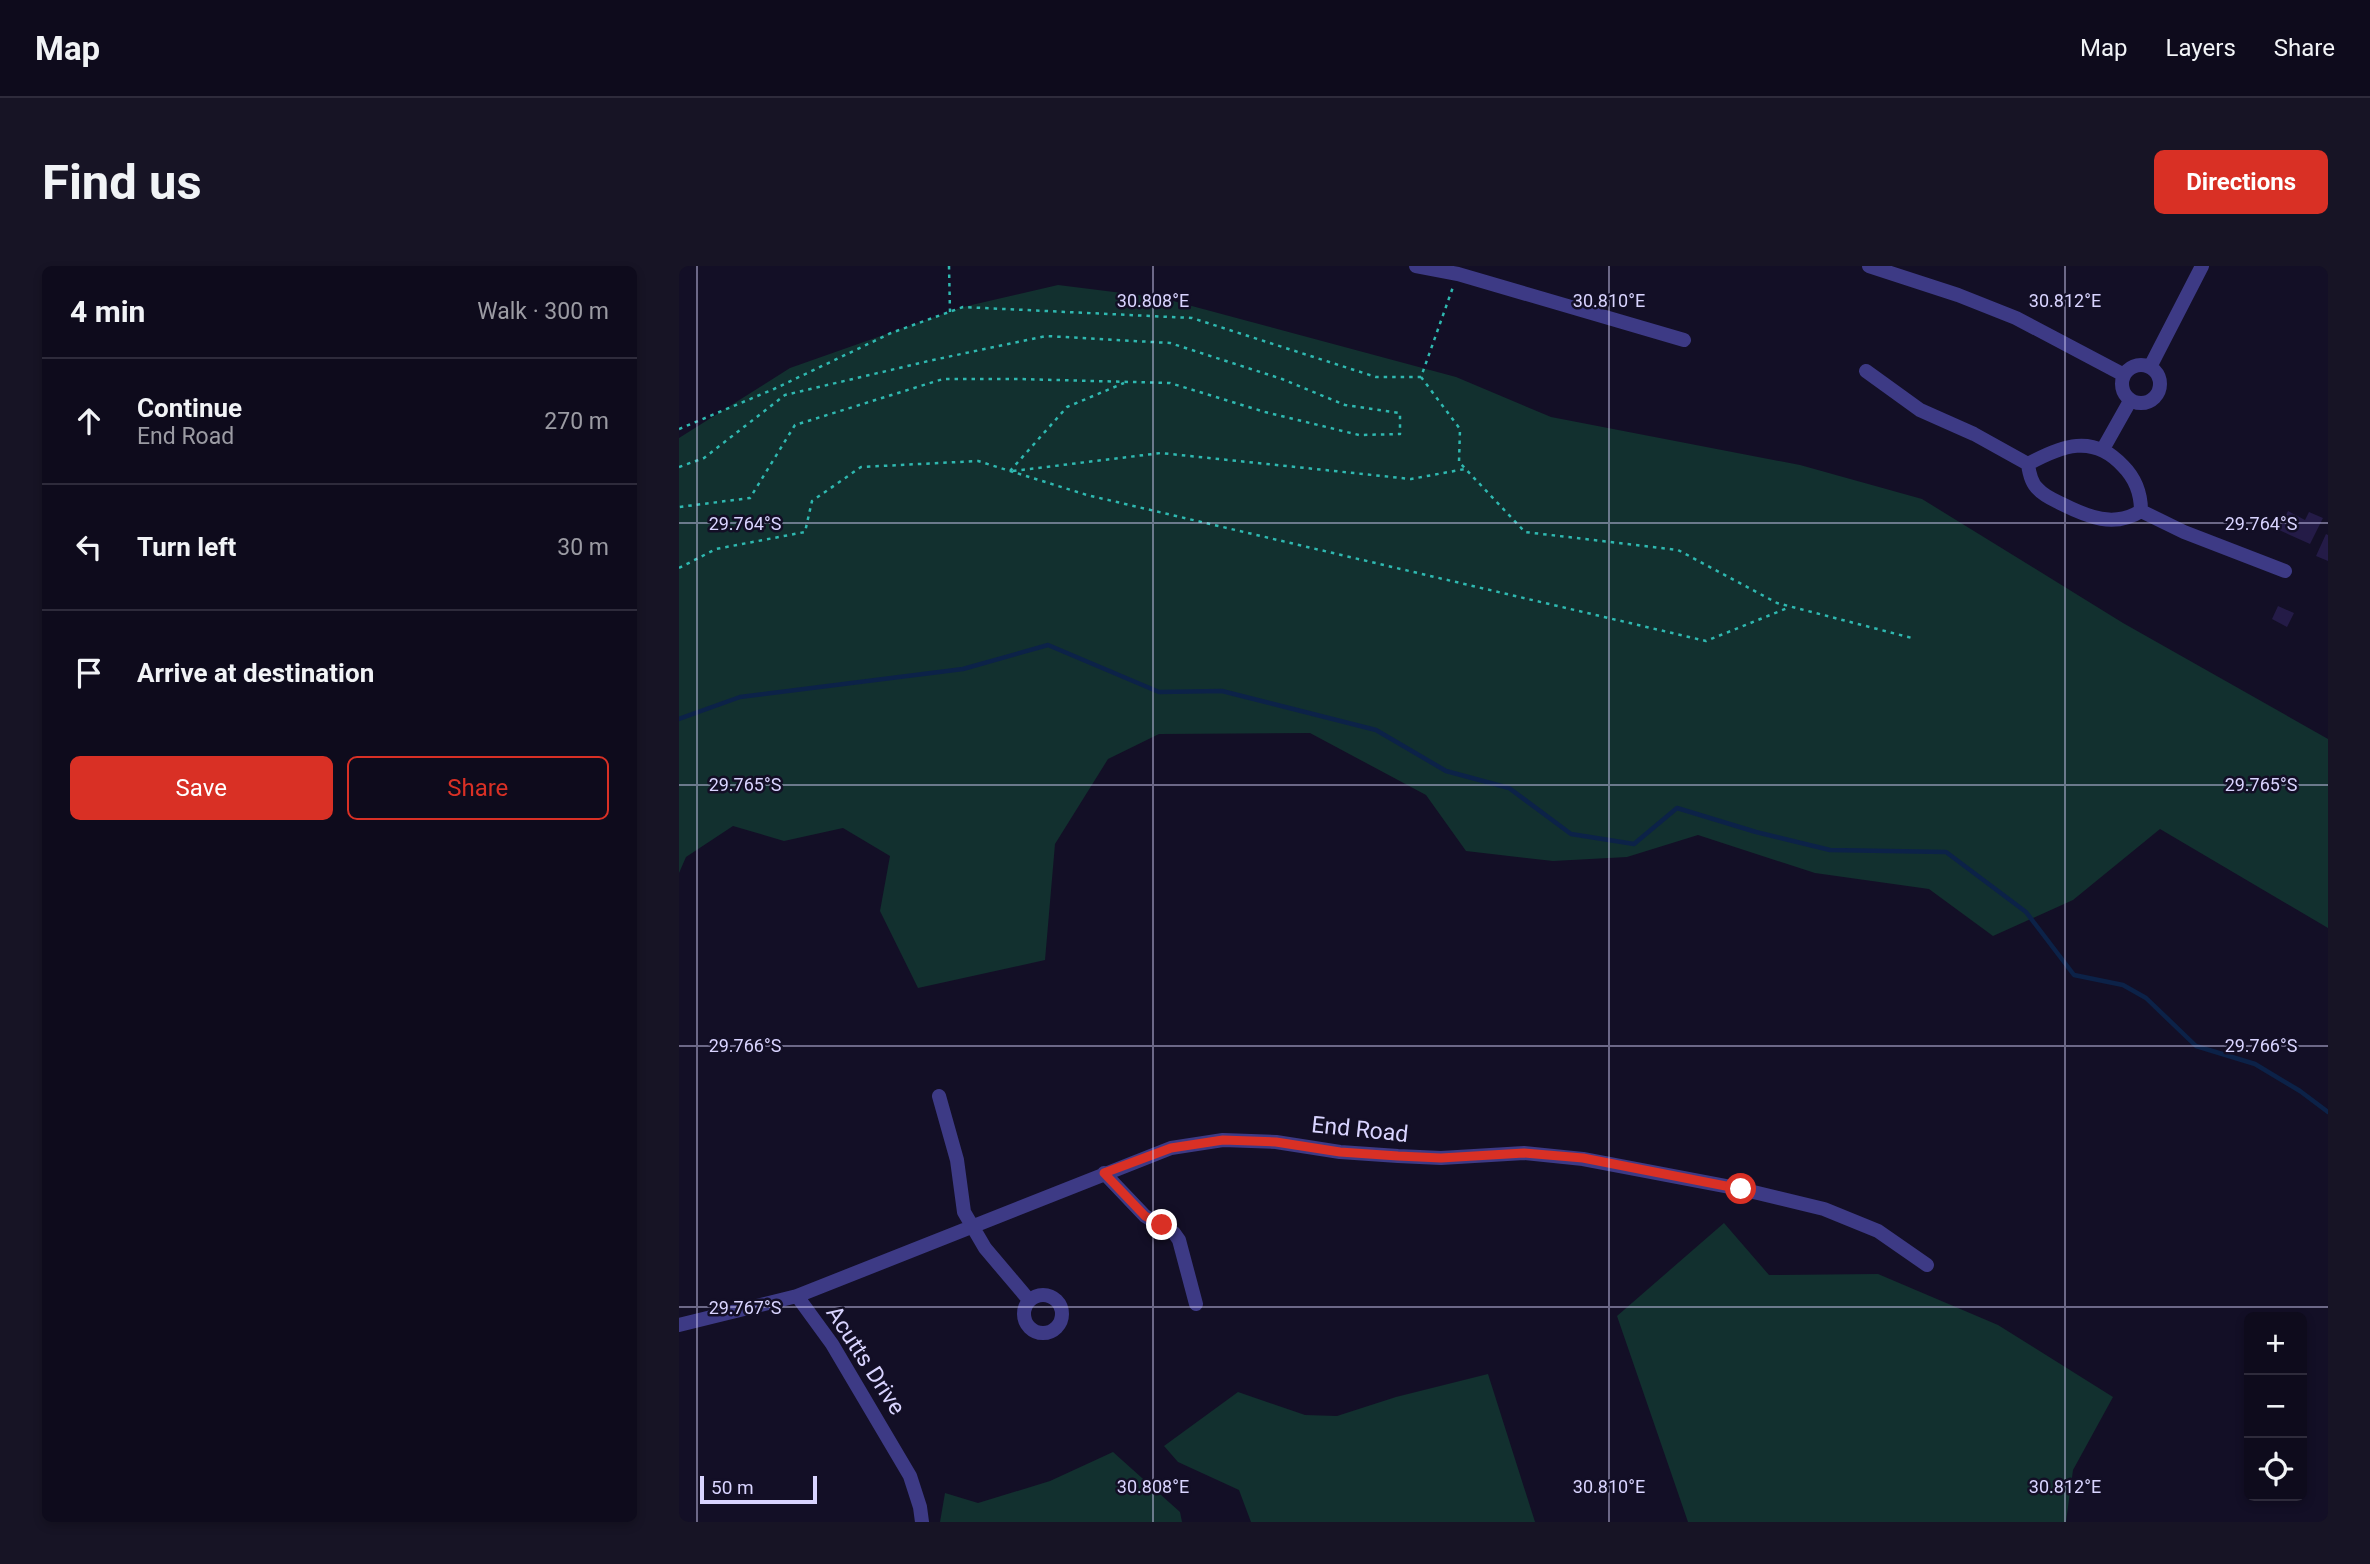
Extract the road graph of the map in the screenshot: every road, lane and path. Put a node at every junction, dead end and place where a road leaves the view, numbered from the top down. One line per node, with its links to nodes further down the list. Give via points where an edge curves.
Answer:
1 (949, 266): 6 (path)
2 (1416, 266): 5 (street)
3 (1869, 266): 10 (street, via 2016,318)
4 (2202, 266): 8 (street)
5 (1458, 270): 7 (street); 11 (path)
6 (950, 312): 11 (path, via 963,307 1192,318 1376,377); 14 (path, via 891,333)
7 (1684, 340)
8 (2150, 367): 10 (street, via 2133,367); 13 (street, via 2159,379 2158,391 2150,401)
9 (1866, 371): 16 (street, via 1920,410)
10 (2125, 374): 13 (street, via 2122,386)
11 (1421, 377): 18 (path, via 1459,429 1459,461)
12 (1127, 382): 17 (path, via 1170,383 1359,435 1400,434 1400,413 1345,405 1170,343 1046,336 785,395 704,458); 19 (path, via 1067,407); 20 (path, via 943,379 795,425 750,498)
13 (2130, 401): 15 (street)
14 (679, 429)
15 (2103, 449): 16 (street, via 2069,446); 21 (street, via 2135,483)
16 (2028, 464): 21 (street, via 2036,488 2088,516 2129,518)
17 (679, 467)
18 (1465, 469): 19 (path, via 1411,479 1161,453); 24 (path, via 1525,532 1678,550)
19 (1010, 471): 22 (path, via 978,461 861,467 812,501 804,532 716,549); 24 (path, via 1087,495 1706,641)
20 (679, 507)
21 (2141, 511): 23 (street)
22 (679, 568)
23 (2285, 570)
24 (1790, 607): 25 (path)
25 (1912, 638)
26 (940, 1096): 28 (street, via 957,1160 964,1212)
27 (1104, 1173): 28 (street, End Road); 29 (street, End Road, via 1171,1148 1223,1140 1398,1156 1524,1153 1583,1158 1824,1209 1878,1231); 32 (street, via 1145,1216 1179,1240)
28 (971, 1226): 30 (street, End Road); 31 (street)
29 (1927, 1265)
30 (797, 1296): 33 (street, Acutts Drive); 34 (street, Acutts Drive, via 832,1343 910,1476)
31 (1029, 1300)
32 (1196, 1304)
33 (679, 1325)
34 (922, 1522)

